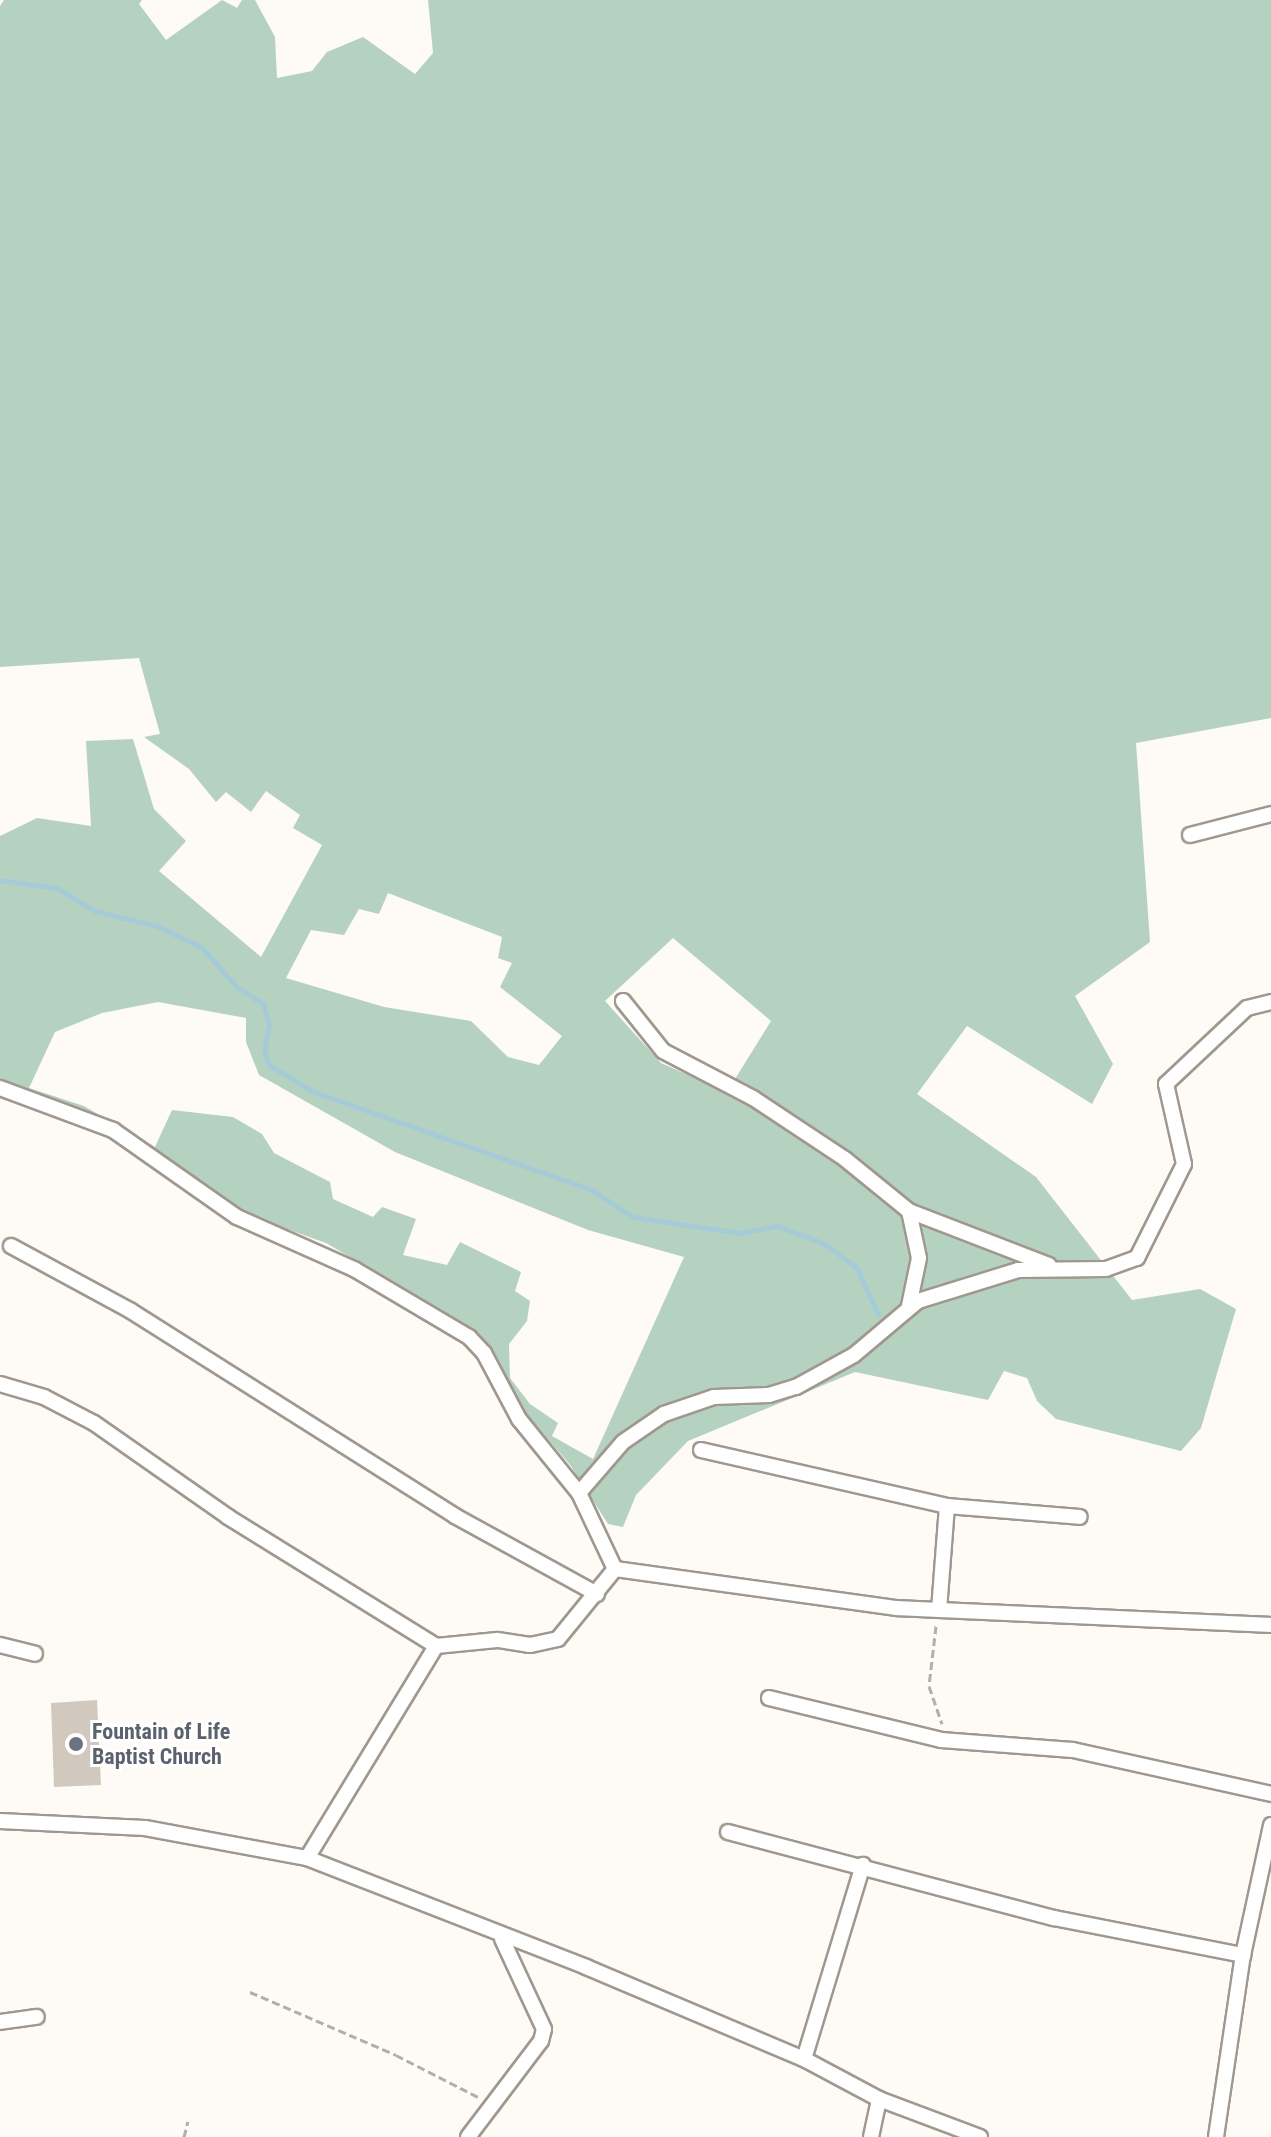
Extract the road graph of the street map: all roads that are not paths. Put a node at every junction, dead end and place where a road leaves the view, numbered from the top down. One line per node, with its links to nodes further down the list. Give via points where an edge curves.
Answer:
1 (1271, 814): 2 (street)
2 (1190, 835)
3 (623, 1001): 6 (street, via 663,1051 753,1098 845,1159)
4 (1271, 1002): 8 (street, via 1247,1008 1166,1084 1184,1164 1137,1258 1106,1269)
5 (0, 1088): 12 (street, via 113,1130 237,1217 354,1269 469,1337 492,1365 519,1419)
6 (909, 1211): 8 (street); 9 (street, via 919,1258)
7 (11, 1246): 16 (street, via 131,1311 455,1516)
8 (1053, 1266): 9 (street, via 997,1274)
9 (909, 1306): 12 (street, via 854,1355 796,1387 769,1395 714,1397 664,1414 623,1442)
10 (0, 1384): 20 (street, via 44,1397 94,1423 228,1517)
11 (701, 1450): 13 (street)
12 (579, 1493): 15 (street)
13 (947, 1506): 14 (street); 17 (street)
14 (1080, 1517)
15 (615, 1569): 16 (street); 17 (street, via 828,1601)
16 (597, 1594): 20 (street, via 558,1639 530,1645 497,1640)
17 (938, 1610): 18 (street)
18 (1271, 1625)
19 (0, 1645): 21 (street)
20 (436, 1646): 27 (street)
21 (35, 1654)
22 (769, 1698): 23 (street, via 941,1740 1073,1750)
23 (1271, 1794)
24 (0, 1821): 27 (street, via 145,1828)
25 (1271, 1825): 30 (street)
26 (728, 1832): 28 (street)
27 (307, 1858): 29 (street)
28 (863, 1865): 30 (street, via 1054,1918); 33 (street)
29 (502, 1939): 33 (street, via 586,1967); 35 (street, via 544,2029 541,2041)
30 (1243, 1955): 38 (street)
31 (37, 2017): 32 (street)
32 (0, 2022)
33 (804, 2059): 34 (street)
34 (879, 2099): 36 (street); 37 (street)
35 (468, 2137)
36 (871, 2137)
37 (980, 2137)
38 (1216, 2137)

